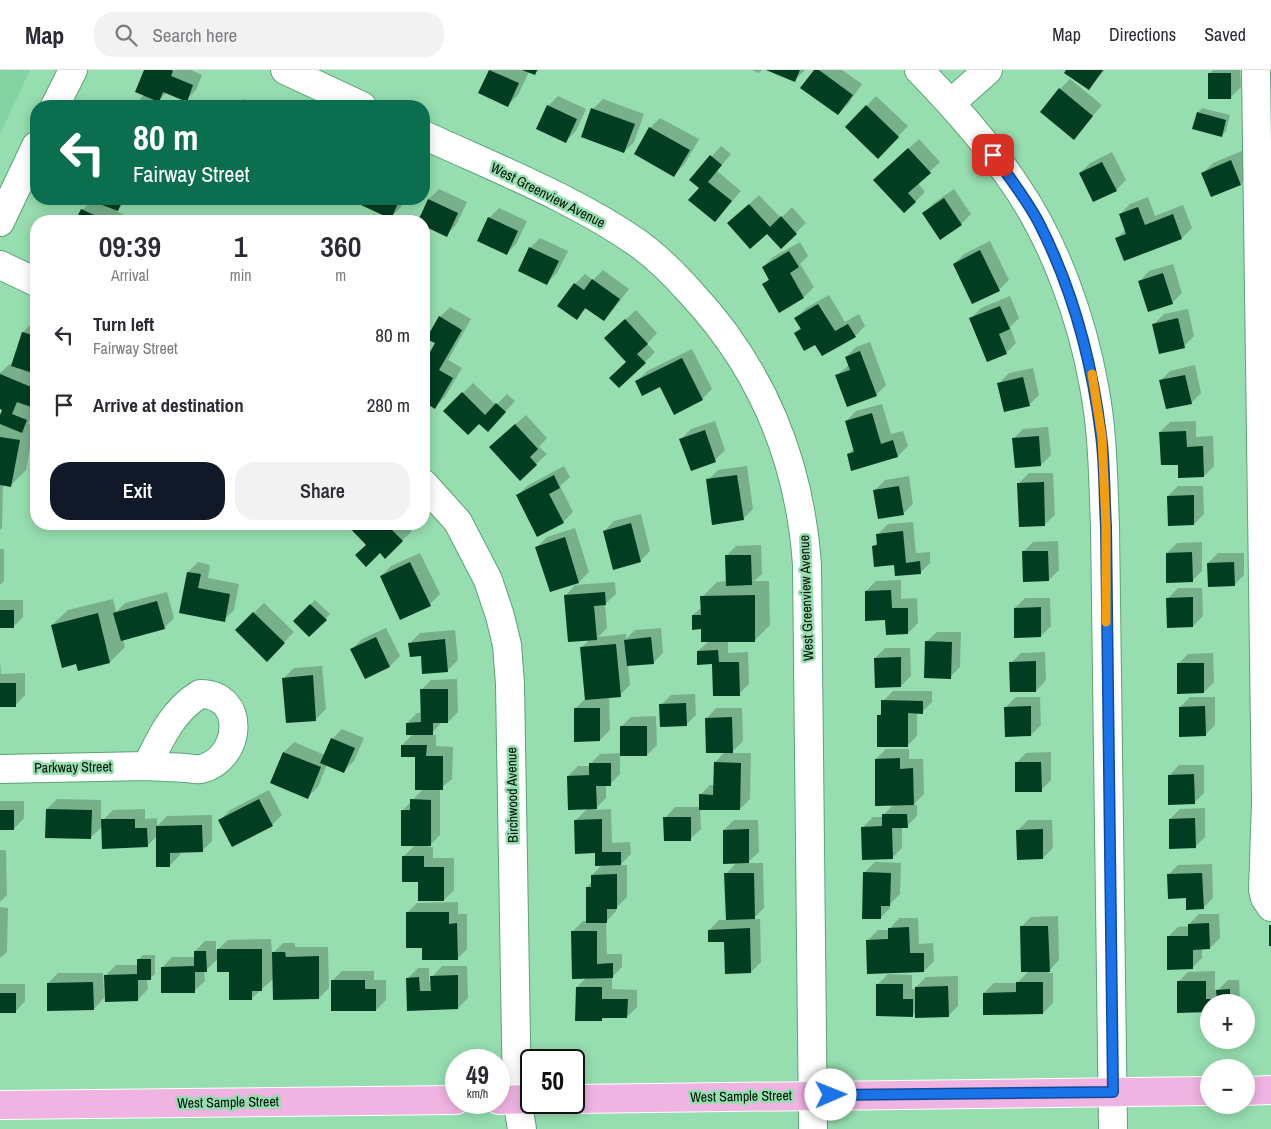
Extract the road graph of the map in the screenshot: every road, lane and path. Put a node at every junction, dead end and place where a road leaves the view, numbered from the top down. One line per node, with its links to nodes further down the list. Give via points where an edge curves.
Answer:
1 (73, 70): 6 (street)
2 (285, 70): 7 (street)
3 (919, 70): 8 (street)
4 (988, 70): 8 (street)
5 (1256, 70): 17 (street, via 1266,802 1263,890)
6 (59, 100)
7 (349, 100)
8 (951, 103): 21 (street, via 1016,186 1038,222 1072,304 1094,386 1102,437 1106,526)
9 (430, 138): 22 (street, West Greenview Avenue, via 585,211 640,245 671,271 706,308 735,346 775,421 797,492 807,565)
10 (30, 159): 11 (street)
11 (0, 222)
12 (0, 265): 13 (street)
13 (30, 279)
14 (430, 491): 23 (street, Birchwood Avenue, via 458,522 475,552 488,580 506,645 510,694)
15 (147, 766): 16 (street, Parkway Street)
16 (0, 769)
17 (1271, 907)
18 (1271, 1090): 20 (main road)
19 (1200, 1091): 21 (main road, West Sample Street)
20 (1255, 1091)
21 (1113, 1092): 22 (main road, West Sample Street); 29 (street)
22 (812, 1095): 24 (main road, West Sample Street); 28 (street, West Greenview Avenue)
23 (516, 1099): 27 (street, Birchwood Avenue)
24 (585, 1099)
25 (445, 1100): 26 (main road, West Sample Street)
26 (0, 1105)
27 (522, 1129)
28 (813, 1129)
29 (1113, 1129)

